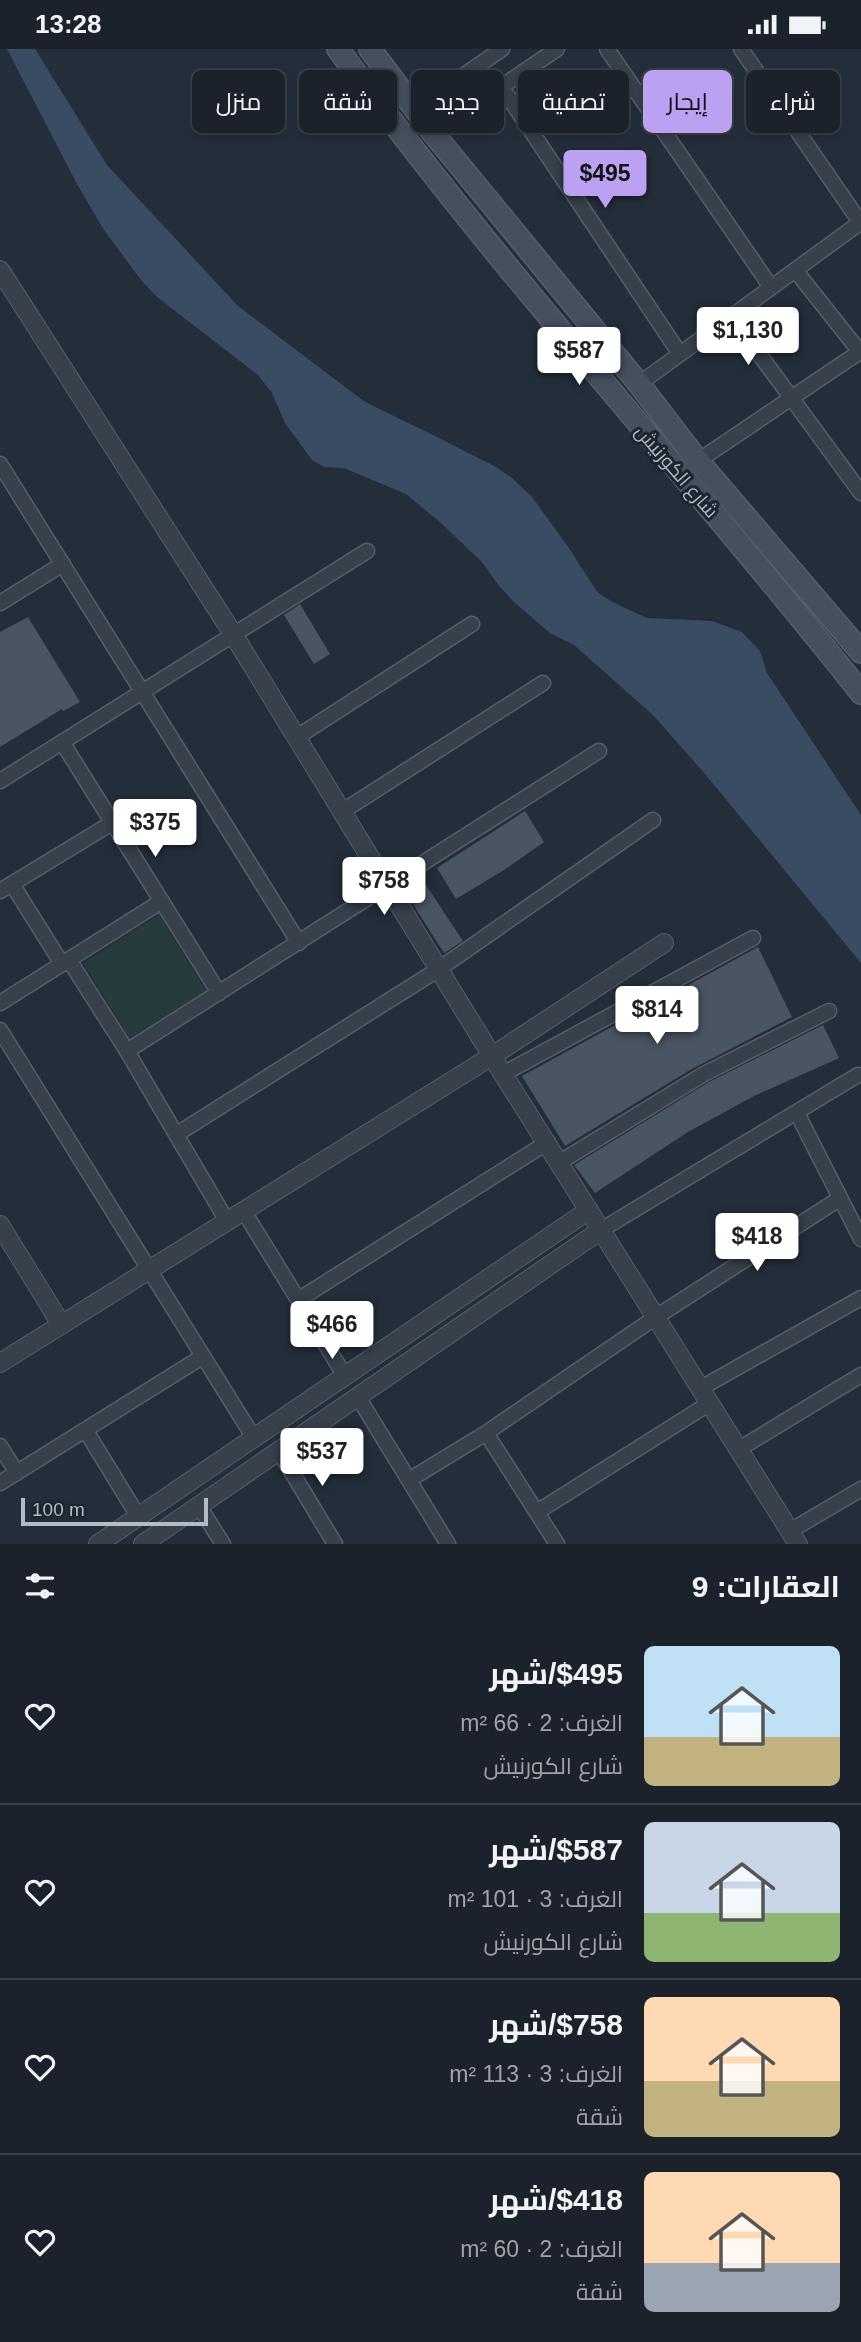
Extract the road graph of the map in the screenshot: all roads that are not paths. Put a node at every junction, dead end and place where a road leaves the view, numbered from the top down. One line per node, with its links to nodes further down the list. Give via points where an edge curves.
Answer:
1 (338, 49): 17 (main road, شارع الكورنيش, via 431,175)
2 (370, 49): 10 (main road, شارع الكورنيش)
3 (502, 49): 7 (street)
4 (556, 49): 8 (street)
5 (607, 49): 16 (street)
6 (741, 49): 12 (street)
7 (472, 70)
8 (504, 84)
9 (504, 90): 20 (street)
10 (411, 104)
11 (433, 133): 15 (main road, شارع الكورنيش)
12 (861, 222): 14 (street)
13 (0, 270): 30 (street)
14 (794, 270): 16 (street); 19 (street)
15 (554, 281): 17 (main road); 21 (main road, شارع الكورنيش)
16 (772, 287): 18 (street)
17 (534, 299): 34 (main road, شارع الكورنيش)
18 (732, 317): 20 (street); 22 (street)
19 (860, 351): 22 (street)
20 (680, 354): 21 (street)
21 (639, 384): 23 (main road, شارع الكورنيش)
22 (793, 397): 23 (street); 25 (street)
23 (698, 461): 31 (main road, شارع الكورنيش)
24 (2, 473): 27 (street)
25 (861, 493)
26 (368, 551): 30 (street)
27 (63, 564): 28 (street); 33 (street)
28 (0, 603)
29 (472, 624): 35 (street)
30 (233, 634): 33 (street); 35 (street)
31 (857, 638)
32 (543, 683): 39 (street)
33 (142, 692): 36 (street); 46 (street)
34 (861, 694)
35 (297, 737): 39 (street)
36 (62, 742): 38 (street); 41 (street)
37 (599, 751): 42 (street)
38 (0, 781)
39 (343, 811): 42 (street)
40 (653, 820): 49 (street)
41 (113, 823): 43 (street); 44 (street)
42 (388, 886): 46 (street); 49 (street)
43 (3, 888): 48 (street)
44 (162, 901): 48 (street); 50 (street)
45 (753, 938): 56 (street)
46 (299, 943): 50 (street)
47 (664, 943): 55 (street)
48 (66, 962): 51 (street); 54 (street)
49 (439, 969): 55 (street); 59 (street)
50 (219, 993): 54 (street)
51 (0, 1003)
52 (829, 1011): 61 (street, via 704,1074)
53 (0, 1030): 69 (street)
54 (127, 1051): 59 (street)
55 (492, 1056): 56 (street); 63 (street)
56 (503, 1074): 60 (street)
57 (858, 1075): 58 (street)
58 (797, 1113): 62 (street); 66 (street)
59 (177, 1134): 65 (street)
60 (548, 1142): 61 (street); 71 (street)
61 (560, 1162): 64 (street)
62 (839, 1199): 68 (street); 72 (street)
63 (243, 1210): 65 (street); 71 (street)
64 (589, 1210): 66 (street); 77 (street)
65 (227, 1221): 69 (street)
66 (601, 1230): 72 (street); 79 (street)
67 (3, 1236): 73 (street)
68 (861, 1238)
69 (148, 1270): 73 (street); 74 (street)
70 (861, 1298): 78 (street)
71 (298, 1300): 77 (street)
72 (656, 1317): 78 (street); 81 (street)
73 (61, 1324): 75 (street)
74 (202, 1357): 80 (street); 82 (street)
75 (0, 1363)
76 (861, 1375): 84 (street)
77 (345, 1376): 82 (street)
78 (706, 1396): 84 (street); 93 (street)
79 (358, 1397): 85 (street); 88 (street)
80 (86, 1431): 87 (street); 94 (street)
81 (486, 1433): 88 (street); 93 (street)
82 (254, 1438): 86 (street)
83 (0, 1446): 87 (street)
84 (739, 1449): 95 (street)
85 (279, 1451): 90 (street); 99 (street)
86 (217, 1463): 90 (street); 94 (street)
87 (17, 1473): 89 (street)
88 (409, 1480): 100 (street)
89 (0, 1483)
90 (231, 1484): 92 (street)
91 (861, 1489): 95 (street)
92 (199, 1506): 97 (street); 98 (street)
93 (537, 1512): 101 (street)
94 (138, 1516): 96 (street)
95 (794, 1538)
96 (98, 1544)
97 (144, 1544)
98 (223, 1544)
99 (335, 1544)
100 (449, 1544)
101 (557, 1544)

